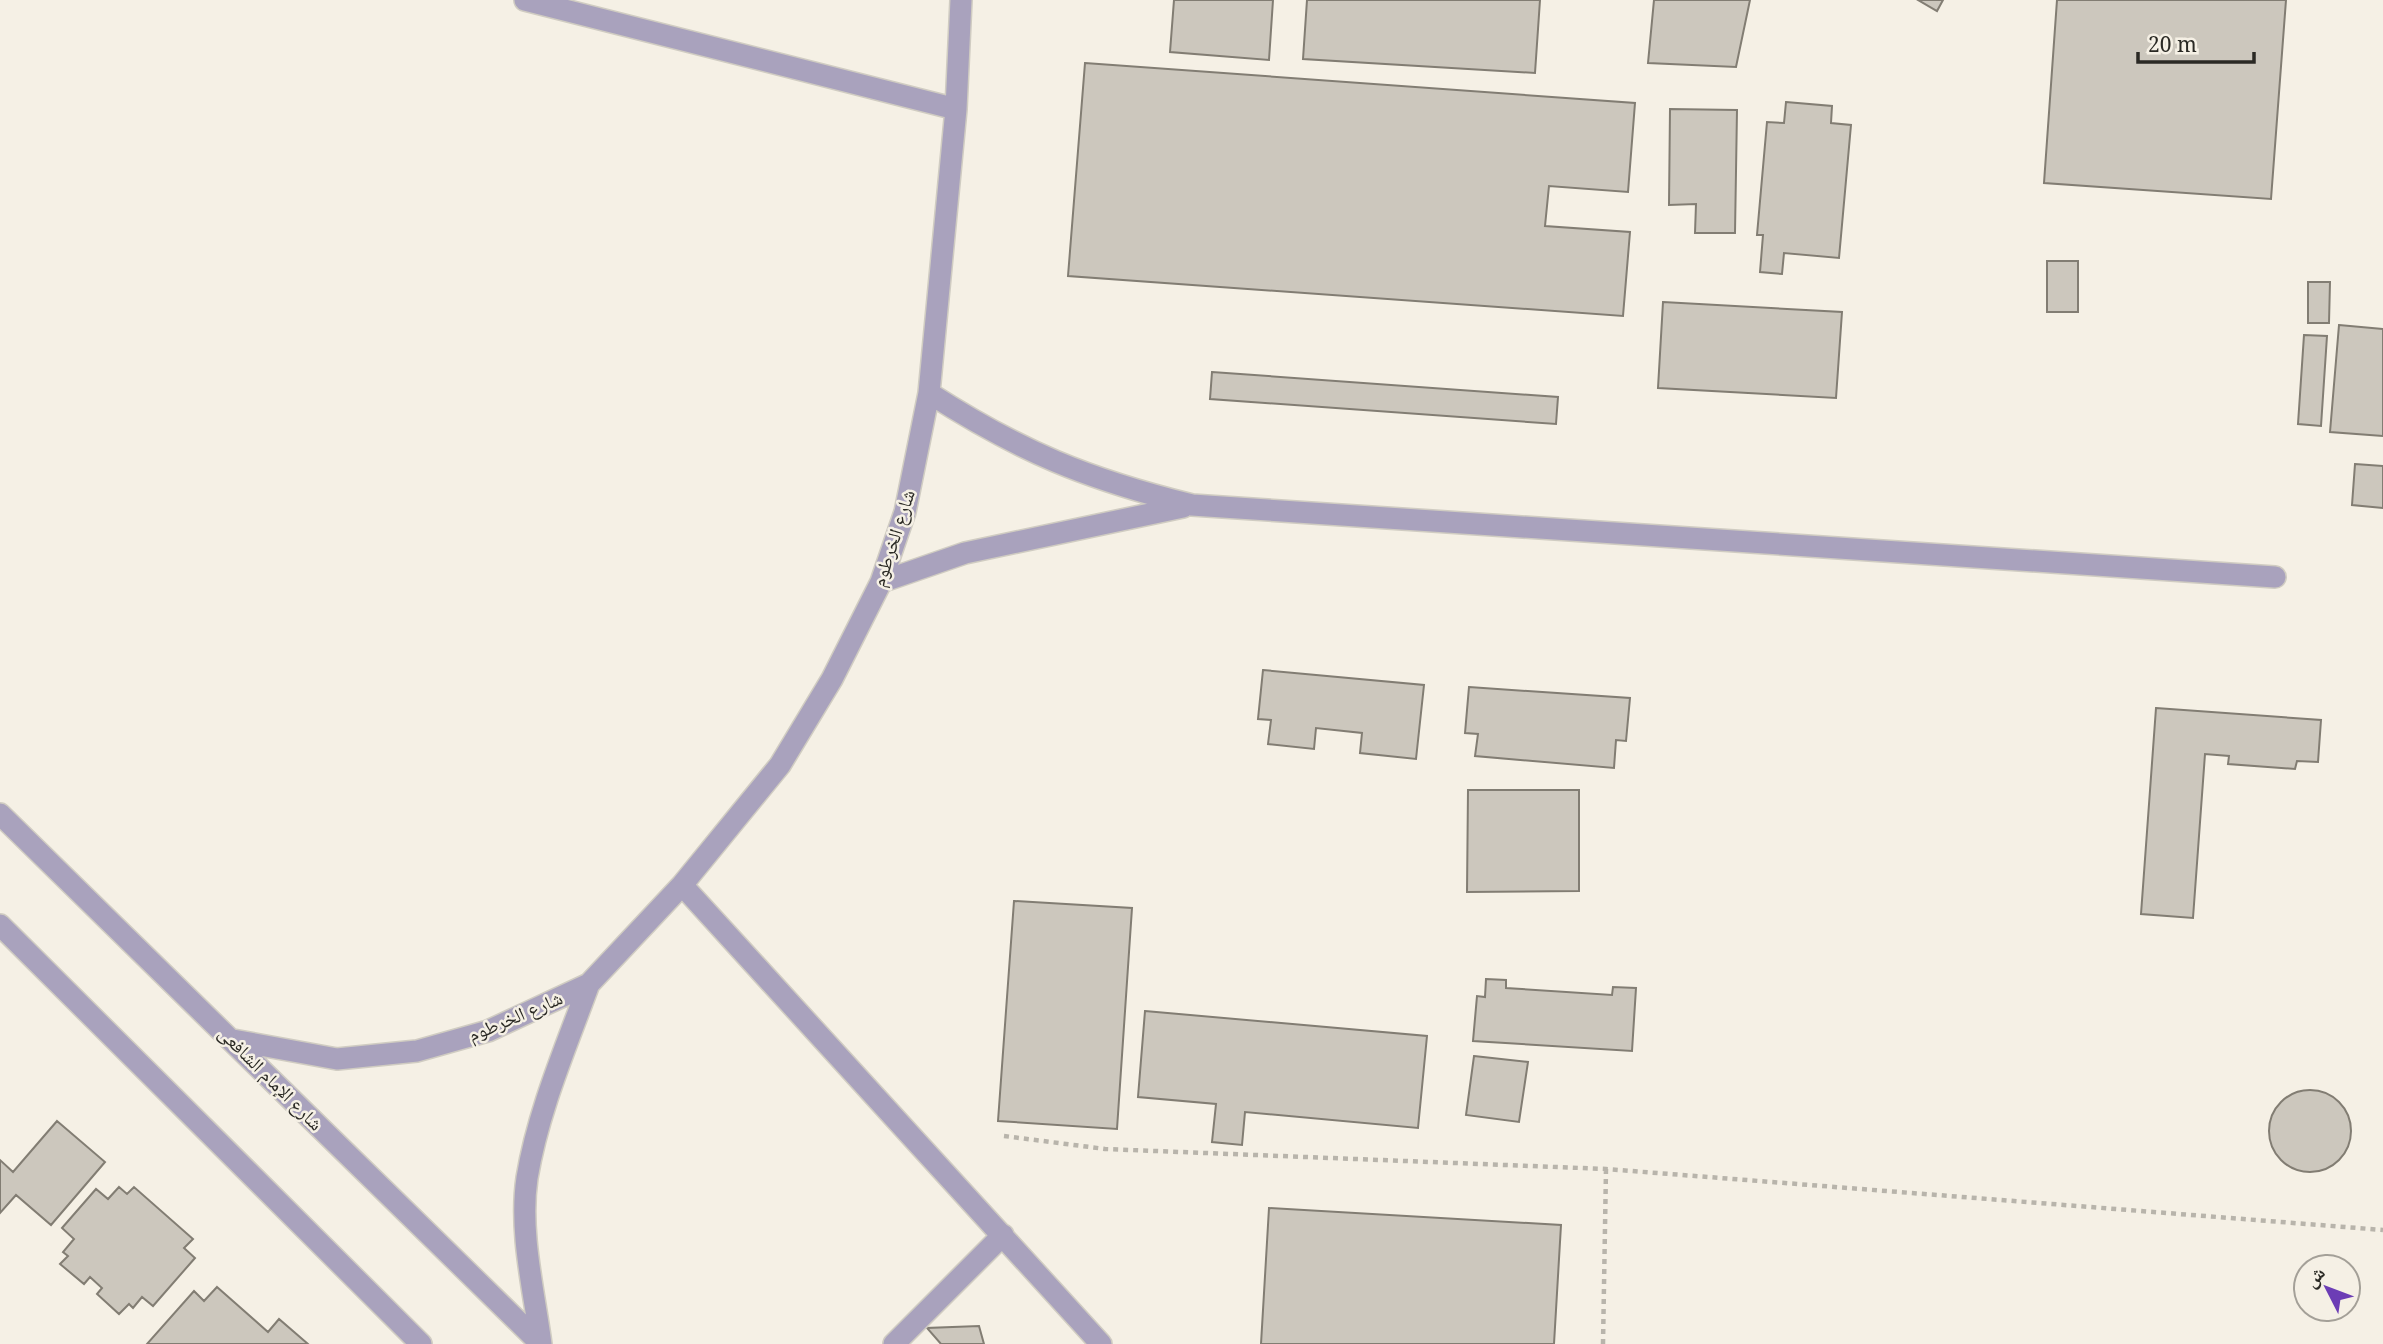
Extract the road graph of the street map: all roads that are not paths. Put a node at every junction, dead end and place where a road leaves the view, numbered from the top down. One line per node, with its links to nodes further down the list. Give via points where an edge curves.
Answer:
1 (525, 0): 3 (street)
2 (961, 0): 3 (street, شارع الخرطوم)
3 (956, 109): 4 (street, شارع الخرطوم)
4 (929, 393): 5 (street, via 988,431 1072,470); 7 (street, شارع الخرطوم, via 905,512)
5 (1192, 505): 6 (street); 7 (street, via 965,553)
6 (2275, 577)
7 (881, 582): 9 (street, شارع الخرطوم, via 832,679 780,765)
8 (0, 814): 12 (street, شارع الإمام الشافعى)
9 (682, 885): 11 (street, شارع الخرطوم); 13 (street)
10 (0, 925): 14 (street)
11 (589, 984): 12 (street, شارع الخرطوم, via 488,1031 417,1051 337,1059); 15 (street, شارع الخرطوم, via 542,1111 527,1180 527,1241)
12 (233, 1040): 15 (street, شارع الإمام الشافعى)
13 (1003, 1235): 16 (street); 17 (street)
14 (421, 1344)
15 (541, 1344)
16 (894, 1344)
17 (1101, 1344)

